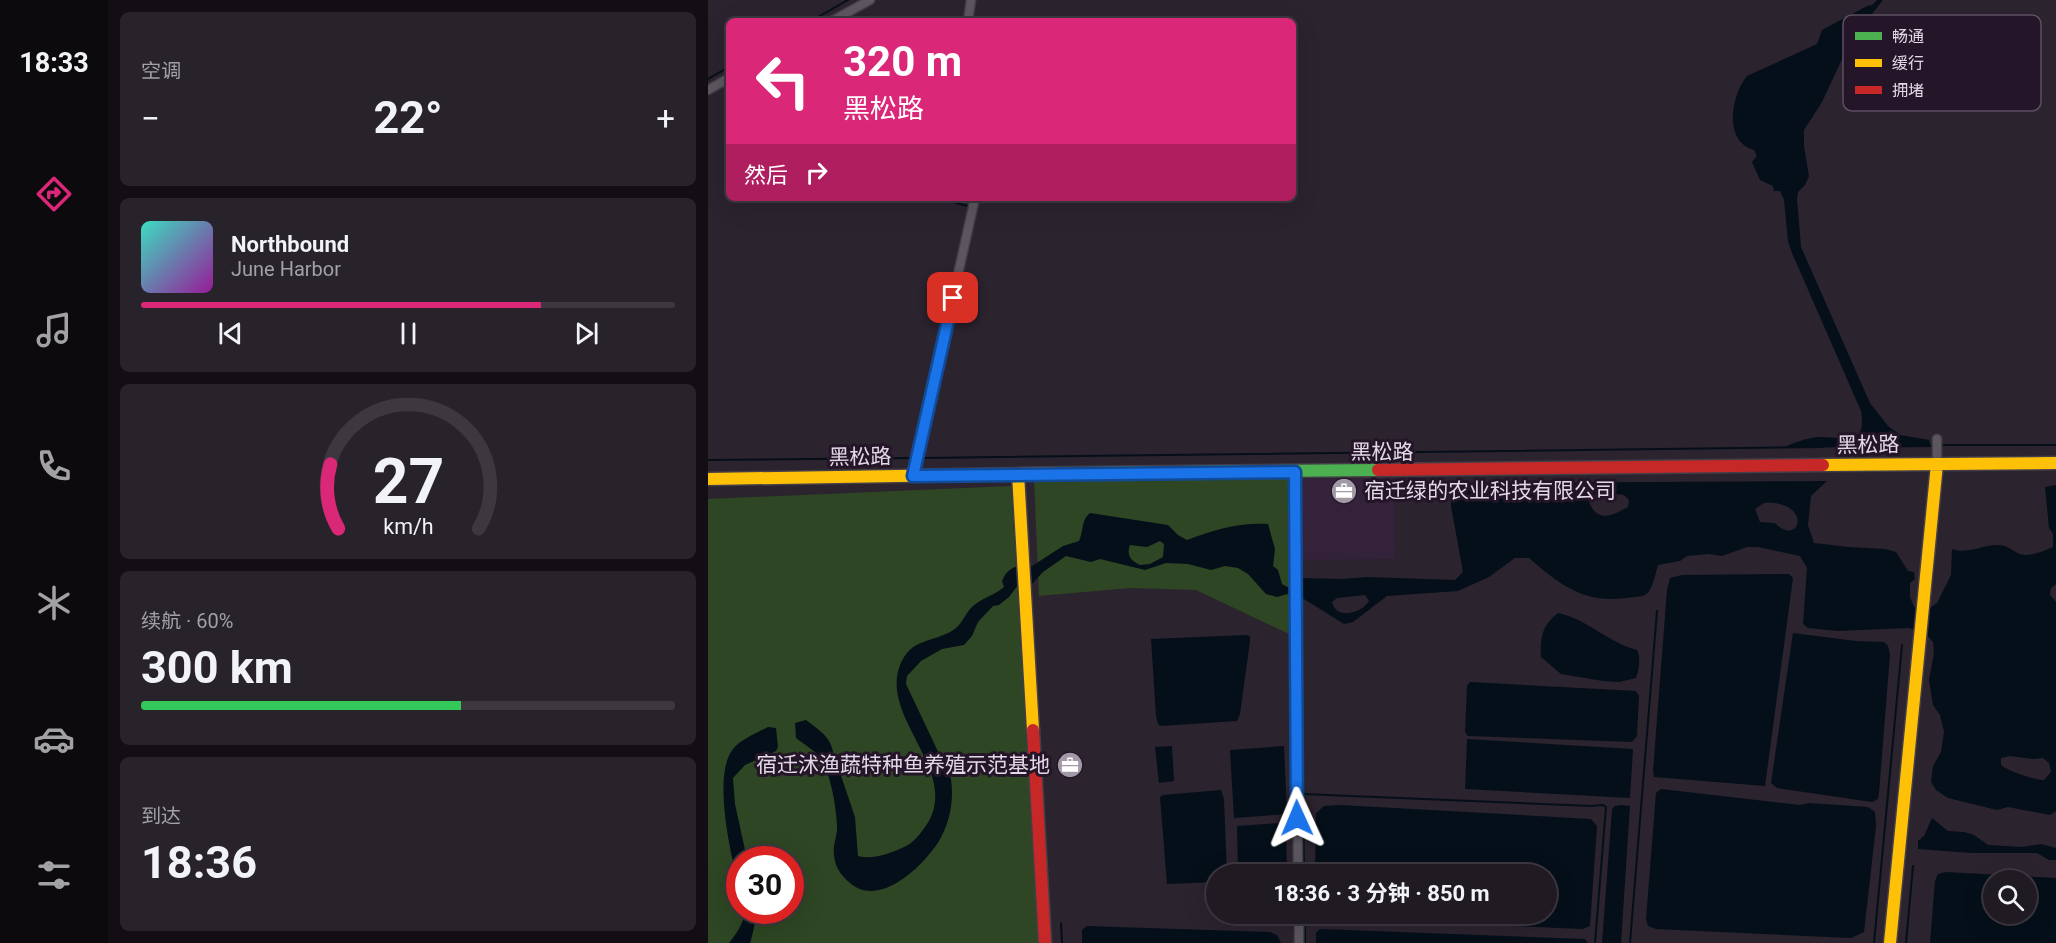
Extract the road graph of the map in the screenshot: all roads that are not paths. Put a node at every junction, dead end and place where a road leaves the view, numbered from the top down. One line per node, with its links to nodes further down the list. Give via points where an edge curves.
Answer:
1 (870, 0): 3 (street)
2 (971, 0): 4 (street)
3 (837, 18)
4 (969, 18)
5 (726, 80): 6 (street)
6 (708, 90)
7 (974, 201): 13 (street)
8 (1937, 439): 9 (street)
9 (1937, 460): 10 (street, 黑松路); 11 (street, 黑松路); 19 (street)
10 (2056, 463)
11 (1295, 472): 12 (street, 黑松路); 15 (street)
12 (1018, 474): 13 (street, 黑松路); 17 (street)
13 (913, 476): 14 (street, 黑松路)
14 (708, 479)
15 (1298, 864)
16 (1299, 924): 18 (street)
17 (1045, 943)
18 (1299, 943)
19 (1890, 943)

